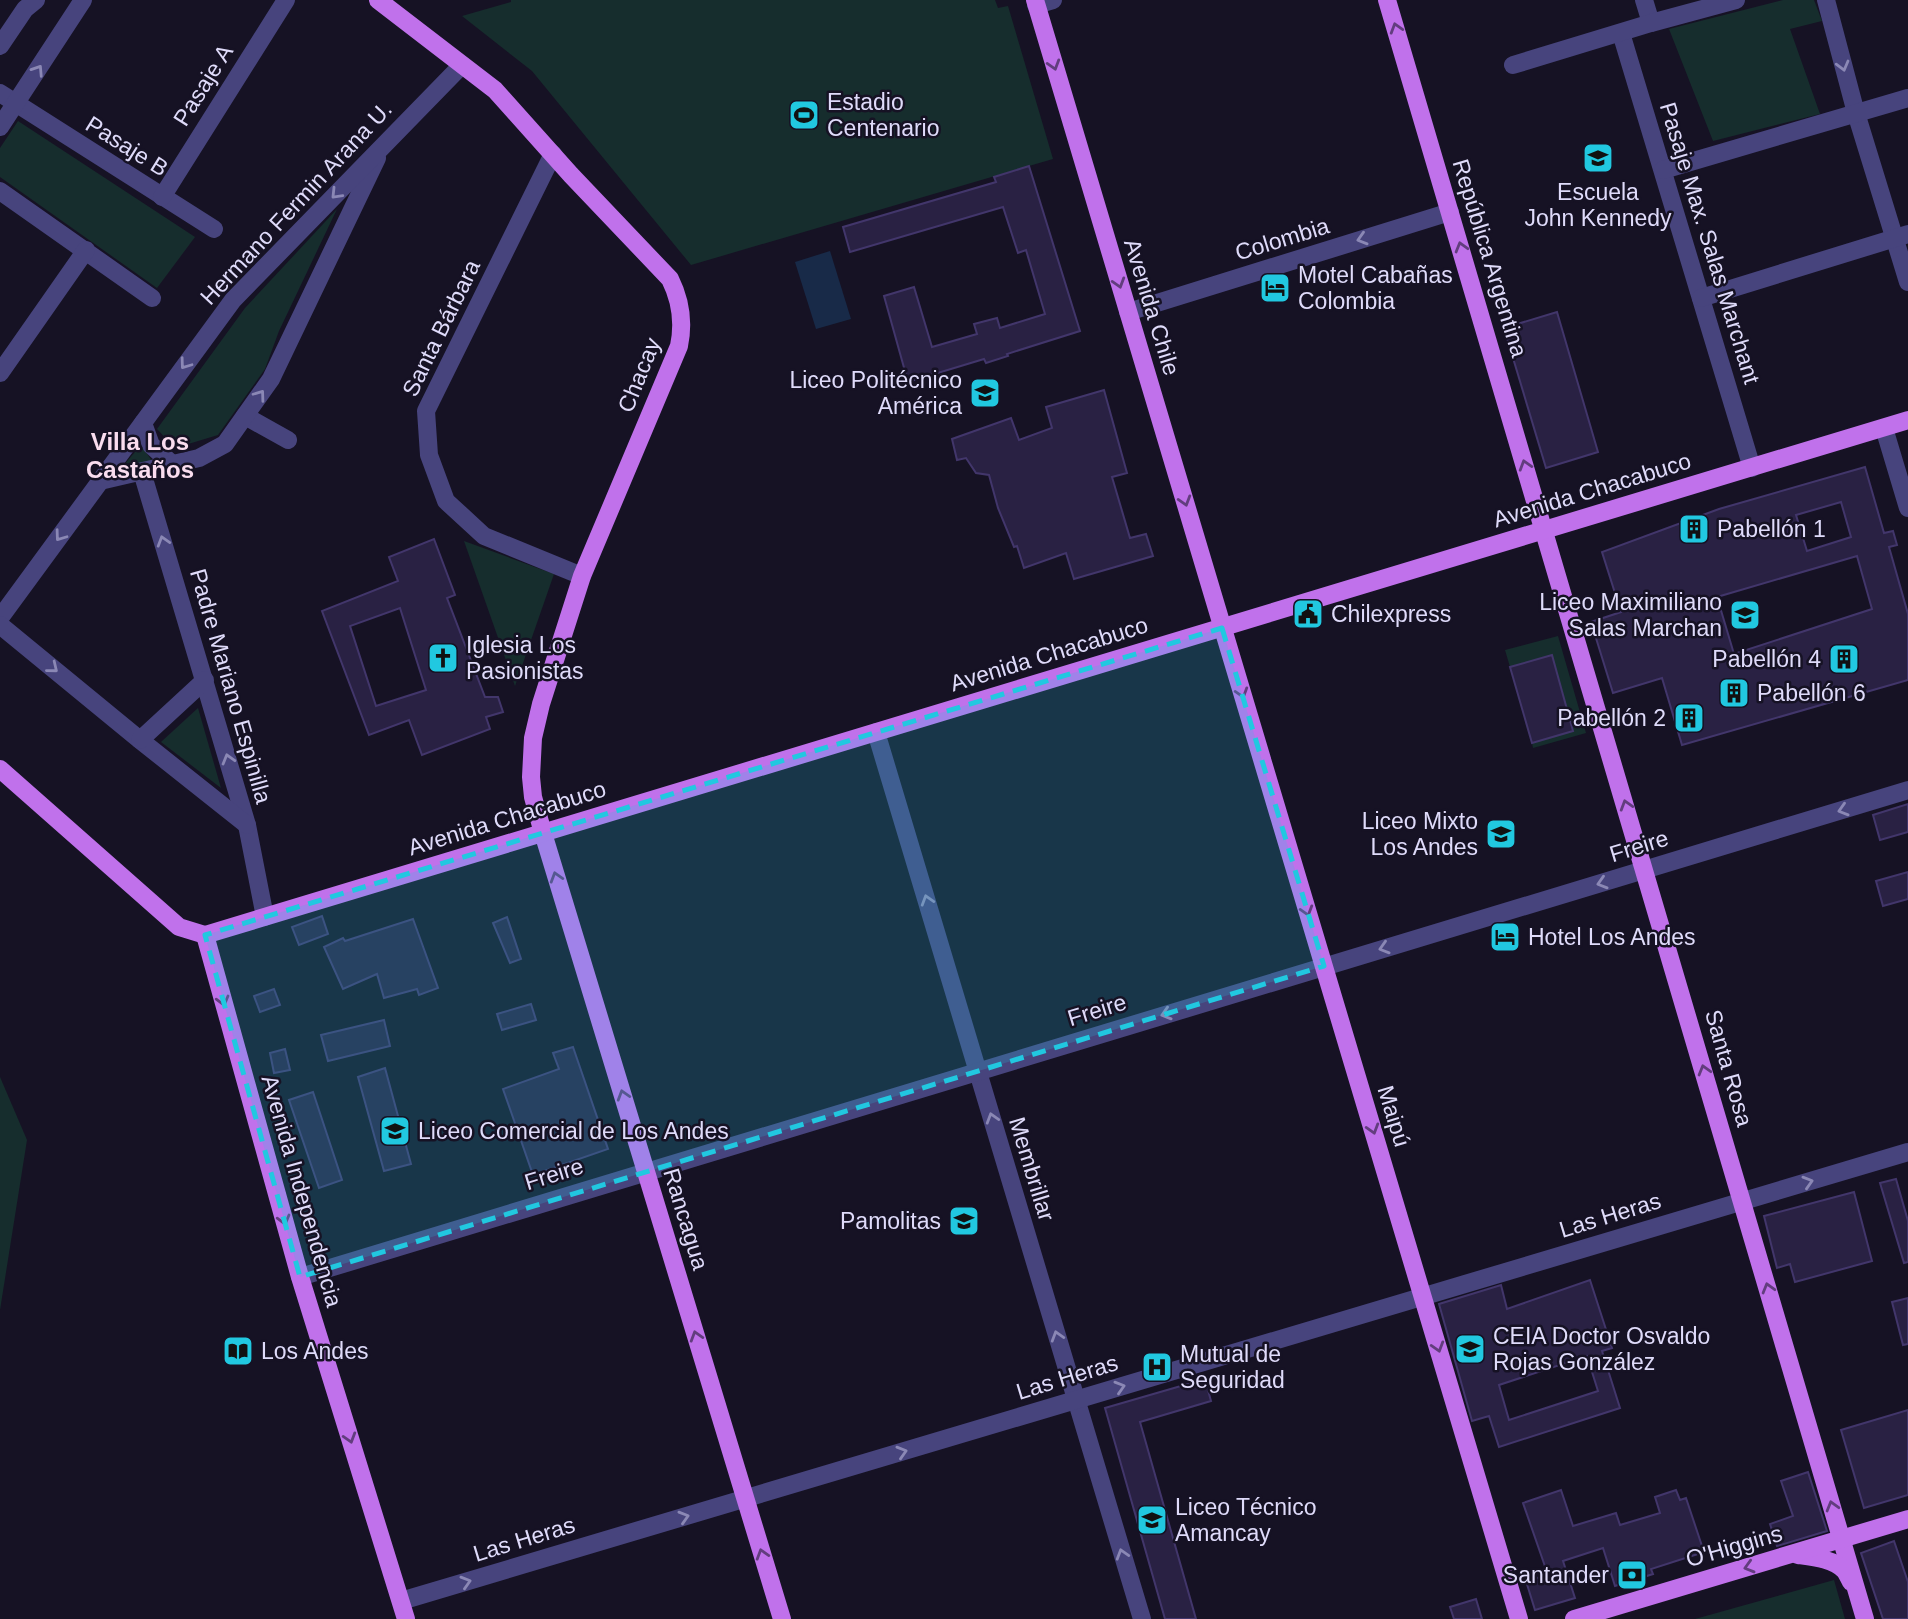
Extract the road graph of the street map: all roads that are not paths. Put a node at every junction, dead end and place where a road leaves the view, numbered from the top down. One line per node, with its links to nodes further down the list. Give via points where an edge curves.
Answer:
1 (36, 0): 12 (street)
2 (83, 0): 17 (street, one-way to 2)
3 (286, 0): 24 (street, Pasaje A)
4 (378, 0): 13 (main road, Chacay)
5 (1387, 0): 25 (main road, República Argentina, one-way to 5)
6 (1644, 0): 10 (street)
7 (1736, 0): 10 (street)
8 (1826, 0): 18 (street, one-way to 18)
9 (1041, 2): 32 (main road, Avenida Chile, one-way to 32)
10 (1651, 23): 11 (street)
11 (1621, 33): 14 (street); 22 (street, Pasaje Max. Salas Marchant)
12 (0, 46)
13 (463, 65): 20 (street, Hermano Fermin Arana U.); 21 (main road, Chacay, via 495,90)
14 (1513, 65)
15 (0, 93): 17 (street, Pasaje B)
16 (1908, 98): 18 (street)
17 (15, 104): 19 (street); 24 (street, Pasaje B)
18 (1856, 113): 22 (street); 27 (street)
19 (0, 127)
20 (383, 146): 34 (street, one-way to 20, via 271,379); 36 (street, Hermano Fermin Arana U., one-way to 36, via 233,300)
21 (553, 154): 45 (main road, Chacay, via 670,279 681,310 675,358); 45 (street, Santa Bárbara, via 426,411 426,422 429,455 446,501 484,536)
22 (1663, 170): 31 (street, Pasaje Max. Salas Marchant)
23 (0, 191): 28 (street)
24 (162, 197): 26 (street, Pasaje B)
25 (1450, 212): 32 (street, Colombia, one-way to 32); 44 (main road, República Argentina, one-way to 25)
26 (214, 229)
27 (1901, 236): 29 (street); 31 (street)
28 (86, 250): 30 (street); 33 (street)
29 (1908, 282)
30 (152, 298)
31 (1701, 298): 40 (street, Pasaje Max. Salas Marchant)
32 (1128, 312): 48 (main road, Avenida Chile, one-way to 48)
33 (2, 365)
34 (245, 416): 38 (street); 39 (street, via 225,444 200,458)
35 (1908, 421): 37 (main road, Avenida Chacabuco)
36 (143, 423): 39 (street, via 151,445); 42 (street, Hermano Fermin Arana U.)
37 (1884, 428): 40 (main road, Avenida Chacabuco); 43 (street)
38 (288, 440)
39 (173, 465): 41 (street)
40 (1752, 468): 44 (main road, Avenida Chacabuco)
41 (142, 472): 42 (street); 49 (street, Padre Mariano Espinilla, one-way to 41)
42 (100, 481): 46 (street, Hermano Fermin Arana U., one-way to 46)
43 (1908, 508)
44 (1545, 530): 48 (main road, Avenida Chacabuco); 56 (main road, Santa Rosa, one-way to 44)
45 (582, 576): 55 (main road, Chacay, via 533,738 533,797)
46 (0, 618)
47 (0, 625): 51 (street, one-way to 51)
48 (1222, 628): 50 (main road, Avenida Chacabuco); 59 (main road, Maipú, one-way to 59)
49 (205, 680): 51 (street); 54 (street, Padre Mariano Espinilla, one-way to 49)
50 (877, 732): 55 (main road, Avenida Chacabuco); 60 (street, Membrillar, one-way to 50)
51 (140, 740): 54 (street)
52 (0, 769): 58 (main road, via 179,927)
53 (1908, 790): 56 (street, Freire, one-way to 56)
54 (247, 825): 57 (street, Padre Mariano Espinilla)
55 (543, 833): 57 (main road, Avenida Chacabuco); 62 (main road, Rancagua, one-way to 55)
56 (1645, 870): 59 (street, Freire, one-way to 59); 63 (main road, Santa Rosa, one-way to 56)
57 (265, 917): 58 (main road, Avenida Chacabuco)
58 (205, 935): 64 (main road, Avenida Independencia, one-way to 64)
59 (1324, 967): 60 (street, Freire, one-way to 60); 65 (main road, Maipú, one-way to 65)
60 (978, 1071): 62 (street, Freire); 66 (street, Membrillar, one-way to 60)
61 (1908, 1152): 63 (street, Las Heras, one-way to 61)
62 (646, 1172): 64 (street, Freire); 67 (main road, Rancagua, one-way to 62)
63 (1742, 1201): 65 (street, Las Heras); 69 (main road, Santa Rosa, one-way to 63)
64 (300, 1277): 72 (main road, Avenida Independencia, one-way to 72)
65 (1423, 1297): 66 (street, Las Heras, one-way to 65); 76 (main road, Maipú, one-way to 76)
66 (1076, 1400): 67 (street, Las Heras, one-way to 66); 75 (street, Membrillar, one-way to 66)
67 (746, 1499): 72 (street, Las Heras, one-way to 67); 74 (main road, Rancagua, one-way to 67)
68 (1908, 1519): 69 (main road, O'Higgins)
69 (1842, 1539): 70 (main road, O'Higgins); 71 (main road, Santa Rosa)
70 (1794, 1554): 71 (main road, via 1845,1571); 73 (main road, O'Higgins, one-way to 73)
71 (1859, 1598): 78 (main road, Santa Rosa)
72 (404, 1610)
73 (1601, 1614): 77 (main road, O'Higgins)
74 (782, 1619)
75 (1142, 1619)
76 (1519, 1619)
77 (1574, 1619)
78 (1865, 1619)

